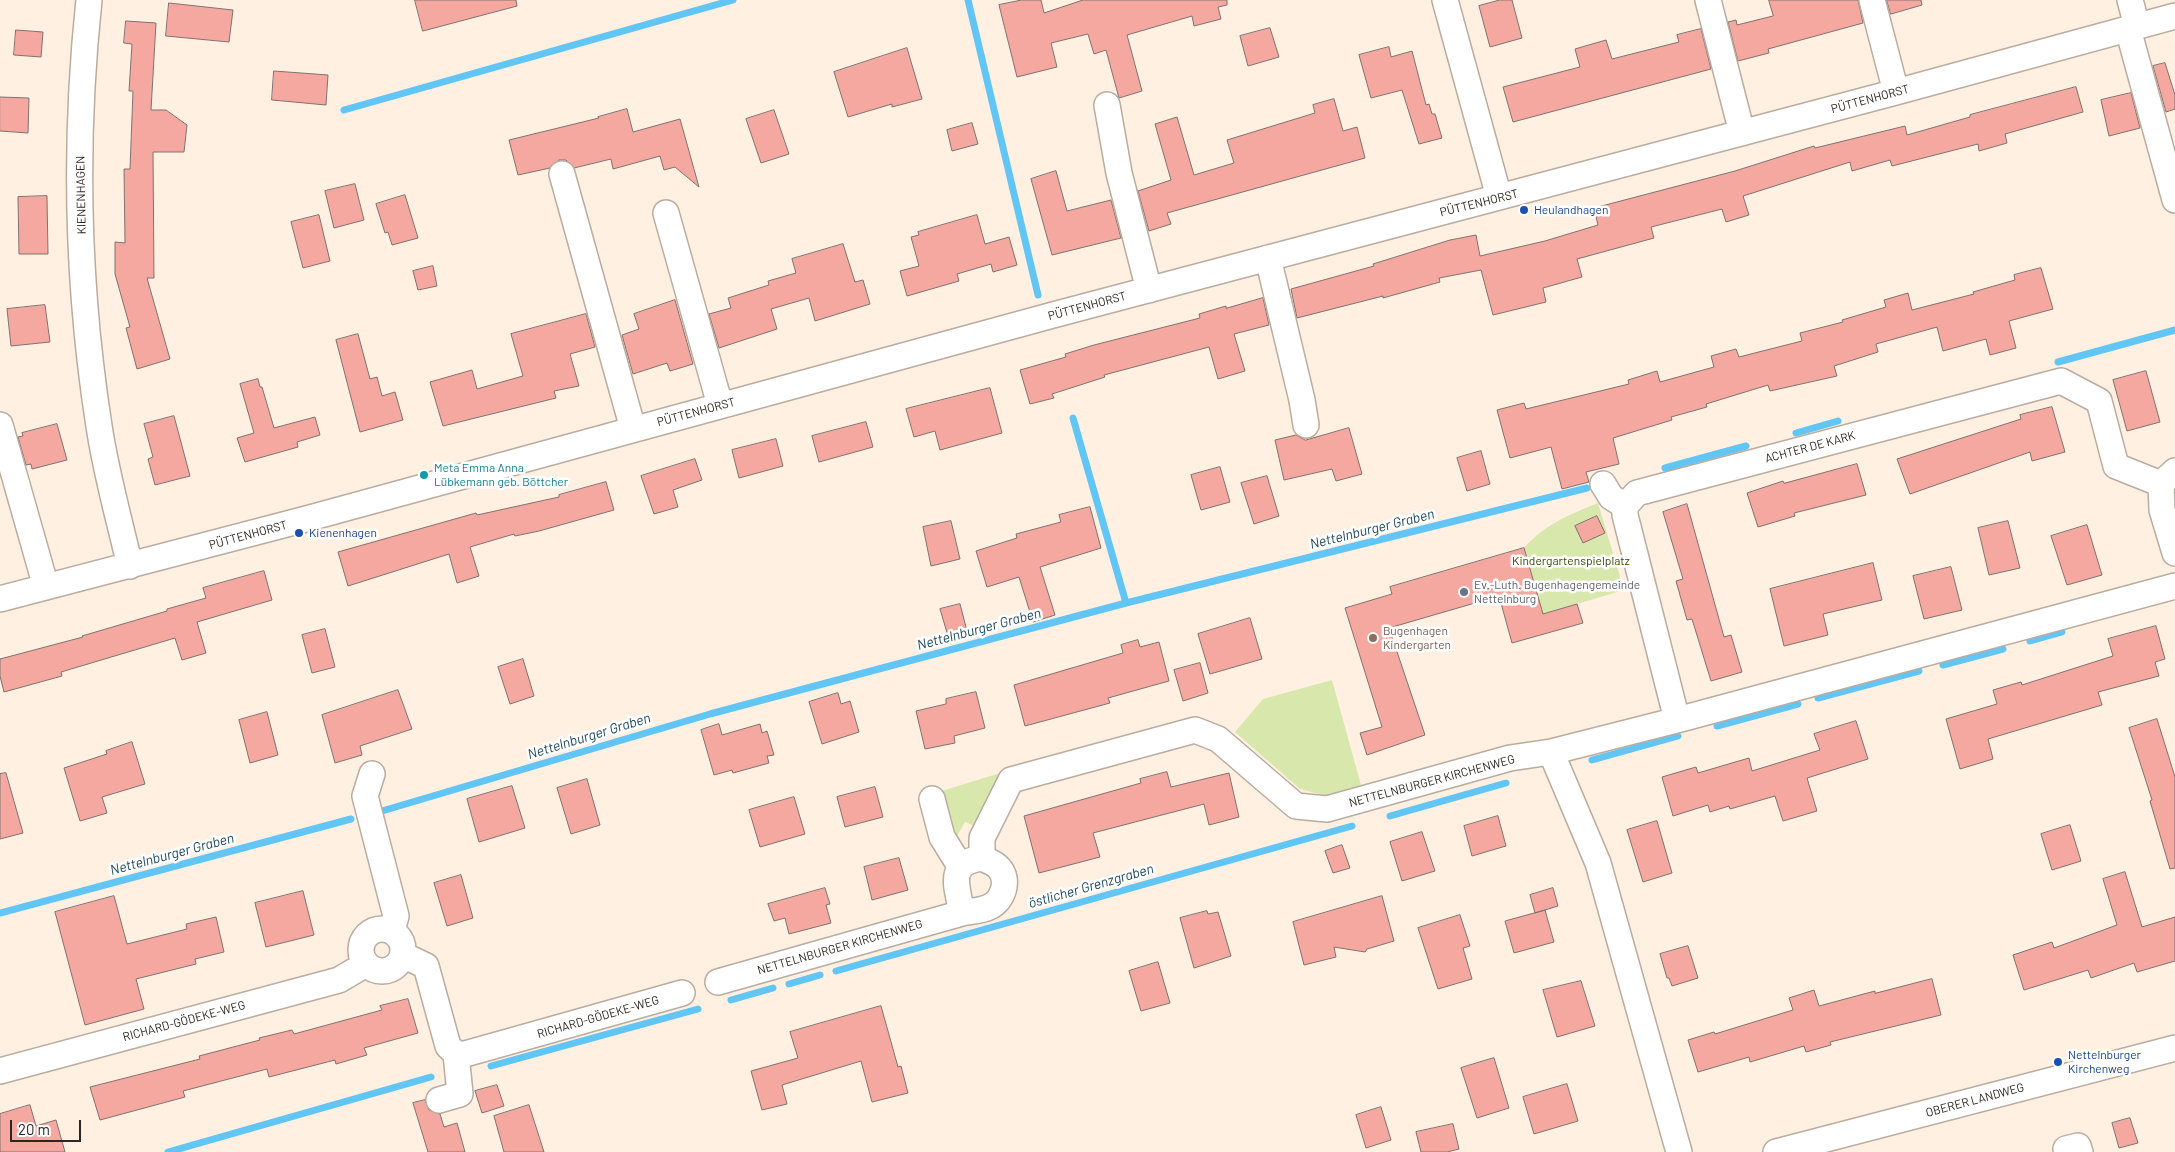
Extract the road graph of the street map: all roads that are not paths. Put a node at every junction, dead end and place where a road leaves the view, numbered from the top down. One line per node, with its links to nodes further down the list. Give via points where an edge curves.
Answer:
1 (89, 0): 25 (street, KIENENHAGEN, via 79,164 84,300 99,427)
2 (1444, 0): 12 (street)
3 (1708, 0): 10 (street)
4 (1872, 0): 8 (street)
5 (2130, 0): 7 (street)
6 (2175, 16): 7 (street, PÜTTENHORST)
7 (2133, 27): 8 (street, PÜTTENHORST); 13 (street)
8 (1896, 92): 10 (street, PÜTTENHORST)
9 (1107, 105): 16 (street)
10 (1742, 133): 12 (street, PÜTTENHORST)
11 (562, 174): 20 (street)
12 (1499, 197): 15 (street, PÜTTENHORST)
13 (2175, 200)
14 (666, 214): 17 (street)
15 (1268, 258): 16 (street, PÜTTENHORST); 19 (street)
16 (1149, 290): 17 (street, PÜTTENHORST)
17 (720, 405): 20 (street, PÜTTENHORST)
18 (0, 425): 27 (street)
19 (1306, 425)
20 (633, 429): 25 (street, PÜTTENHORST)
21 (2168, 478): 23 (street, ACHTER DE KARK, via 2116,466 2099,401 2061,381 1637,492); 24 (street, via 2162,510)
22 (1603, 484): 23 (street, via 1611,496)
23 (1625, 506): 29 (street)
24 (2175, 553)
25 (130, 566): 27 (street, PÜTTENHORST)
26 (2175, 586): 29 (street)
27 (46, 587): 28 (street, PÜTTENHORST)
28 (0, 599)
29 (1677, 720): 30 (street)
30 (1551, 752): 33 (street, NETTELNBURGER KIRCHENWEG, via 1510,758 1327,809 1296,806 1218,739 1195,730 1011,780); 45 (street, via 1598,863)
31 (372, 774): 35 (street, via 365,796 396,916)
32 (932, 800): 33 (street, NETTELNBURGER KIRCHENWEG, via 942,837)
33 (971, 862): 34 (street, NETTELNBURGER KIRCHENWEG, via 956,875); 34 (street, NETTELNBURGER KIRCHENWEG, via 1000,868 1003,892 989,907)
34 (962, 913): 38 (street, NETTELNBURGER KIRCHENWEG)
35 (392, 931): 36 (street, via 402,941); 37 (street, via 373,930 363,939 360,952)
36 (403, 955): 37 (street, via 396,966 384,972 371,969); 41 (street, via 426,966 448,1046)
37 (366, 964): 42 (street, RICHARD-GÖDEKE-WEG, via 339,980)
38 (718, 982)
39 (682, 993): 41 (street, RICHARD-GÖDEKE-WEG, via 466,1054)
40 (2175, 1048): 44 (street, OBERER LANDWEG)
41 (456, 1054): 43 (street, via 460,1094)
42 (0, 1071)
43 (439, 1100)
44 (1790, 1150)
45 (1679, 1152)

